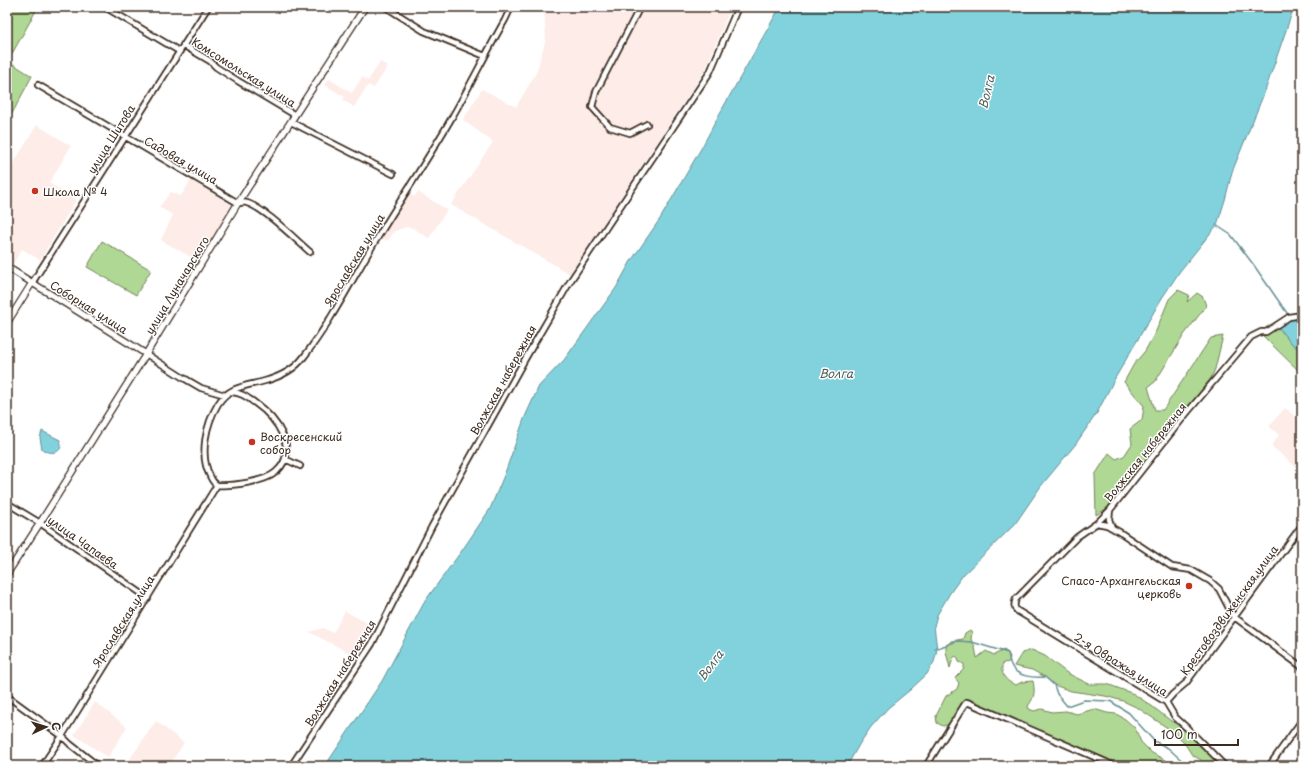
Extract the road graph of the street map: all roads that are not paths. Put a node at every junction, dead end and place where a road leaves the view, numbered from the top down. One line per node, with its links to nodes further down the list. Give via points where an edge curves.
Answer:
1 (105, 7): 9 (street, Комсомольская улица)
2 (208, 7): 8 (street, улица Шитова)
3 (364, 7): 12 (street, улица Луначарского)
4 (386, 7): 10 (street, via 424,31)
5 (511, 7): 10 (street, Ярославская улица)
6 (640, 7): 14 (street, via 596,92 592,107 610,127 630,134)
7 (738, 7): 46 (street, Волжская набережная, via 710,72 570,280 432,526 372,644)
8 (183, 45): 9 (street, улица Шитова); 12 (street, Комсомольская улица)
9 (179, 51): 15 (street, улица Шитова)
10 (485, 56): 24 (street, Ярославская улица, via 451,119 308,352 292,369 279,376 240,386)
11 (38, 85): 15 (street, Садовая улица)
12 (294, 115): 13 (street, улица Луначарского)
13 (291, 122): 16 (street, Комсомольская улица); 17 (street, улица Луначарского)
14 (647, 124)
15 (124, 137): 17 (street, Садовая улица); 20 (street, улица Шитова)
16 (393, 174)
17 (238, 203): 18 (street, Садовая улица, via 246,202 257,208); 23 (street, улица Луначарского)
18 (310, 252)
19 (7, 267): 20 (street, Соборная улица)
20 (32, 283): 22 (street, улица Шитова); 23 (street, Соборная улица)
21 (1302, 315): 30 (street, Волжская набережная, via 1285,319 1266,332 1251,337)
22 (7, 323)
23 (146, 354): 25 (street, Соборная улица, via 201,388); 31 (street, улица Луначарского)
24 (231, 392): 25 (street, Ярославская улица); 26 (street, via 241,393 272,418 283,434 286,451)
25 (225, 395): 28 (street, Ярославская улица, via 212,416 205,442 206,468)
26 (284, 459): 27 (street); 28 (street, via 276,472 267,477 256,481)
27 (300, 466)
28 (217, 485): 36 (street, Ярославская улица)
29 (7, 503): 31 (street, улица Чапаева)
30 (1110, 510): 32 (street, Волжская набережная); 34 (street)
31 (40, 523): 35 (street, улица Луначарского); 36 (street, улица Чапаева)
32 (1097, 523): 34 (street); 37 (street, Волжская набережная, via 1077,536 1016,599)
33 (1302, 525): 38 (street, Крестовоздвиженская улица)
34 (1112, 528): 38 (street, via 1172,567 1191,570 1210,581 1218,589)
35 (7, 574)
36 (148, 598): 43 (street, Ярославская улица)
37 (1014, 606): 41 (street, 2-я Овражья улица, via 1016,610)
38 (1235, 617): 39 (street); 41 (street, Крестовоздвиженская улица, via 1186,683)
39 (1302, 666)
40 (7, 696): 43 (street)
41 (1166, 702): 49 (street, 2-я Овражья улица, via 1175,717)
42 (1302, 720): 50 (street)
43 (62, 736): 44 (street, Ярославская улица); 45 (street)
44 (42, 766)
45 (98, 766)
46 (291, 766)
47 (926, 766): 48 (street, via 968,702)
48 (1113, 766)
49 (1225, 766)
50 (1269, 766)

